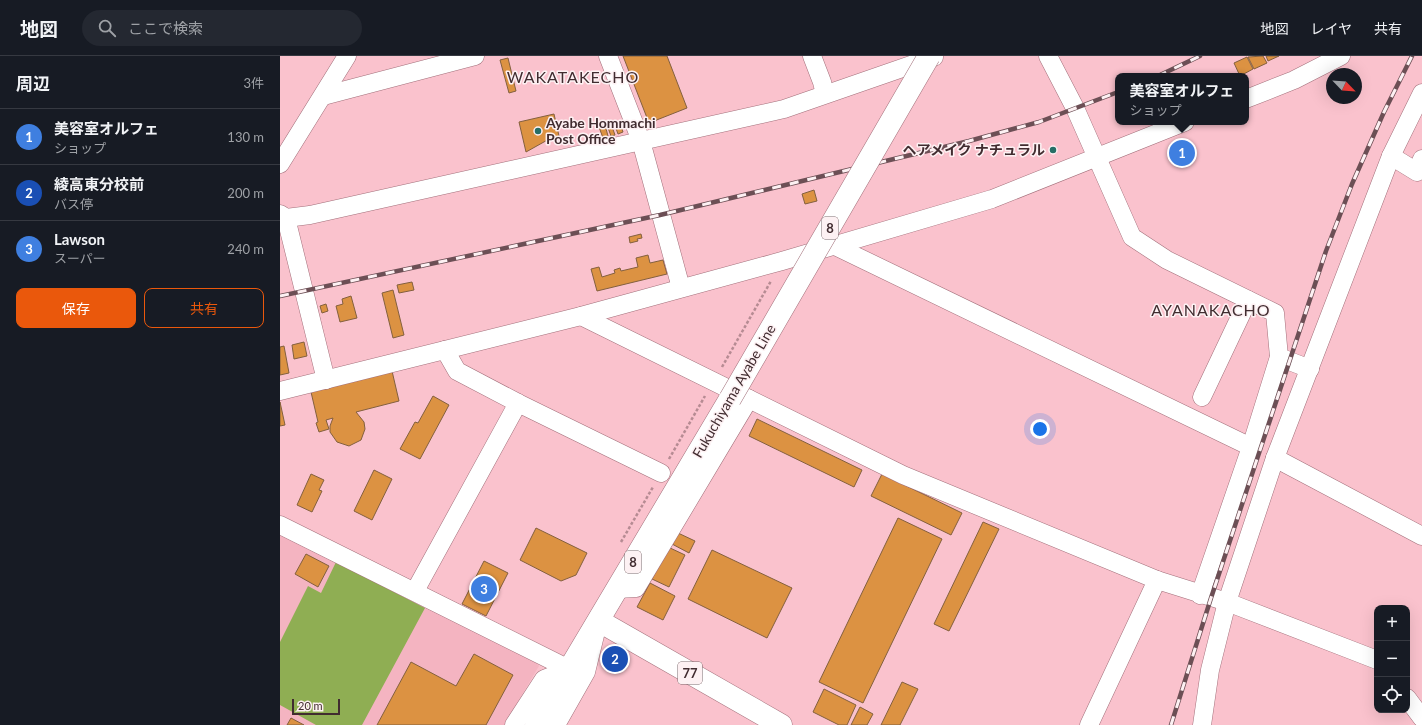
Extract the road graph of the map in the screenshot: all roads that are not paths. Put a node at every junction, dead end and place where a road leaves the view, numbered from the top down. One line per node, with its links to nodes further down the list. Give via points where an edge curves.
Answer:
1 (347, 56): 12 (street)
2 (474, 56): 12 (street)
3 (608, 56): 15 (street)
4 (812, 56): 11 (street)
5 (929, 56): 31 (main road, Fukuchiyama Ayabe Line / 8, bridge)
6 (938, 56): 9 (street)
7 (1048, 56): 16 (street)
8 (1341, 56): 13 (street, via 1294,80)
9 (903, 63): 11 (street)
10 (1422, 93): 17 (street)
11 (825, 94): 15 (street, via 784,109)
12 (322, 96): 18 (street)
13 (1249, 98)
14 (1177, 125): 16 (street)
15 (641, 141): 20 (street, via 310,215); 22 (street)
16 (1097, 156): 21 (street, via 992,199); 23 (street, via 1132,237 1167,260)
17 (1391, 156): 19 (street); 27 (street)
18 (280, 164)
19 (1420, 168)
20 (283, 216): 28 (street)
21 (836, 246): 22 (street); 33 (street)
22 (681, 288): 24 (street)
23 (1248, 300): 26 (street, via 1275,313); 30 (street)
24 (581, 316): 25 (street); 31 (street, via 713,382)
25 (446, 350): 28 (street); 32 (street, via 457,371)
26 (1279, 357): 27 (street); 33 (street)
27 (1310, 369): 34 (street)
28 (326, 380): 29 (street)
29 (280, 391)
30 (1202, 397)
31 (740, 399): 38 (street, via 903,475); 42 (main road, Fukuchiyama Ayabe Line / 8)
32 (518, 403): 35 (street); 39 (street)
33 (1251, 447): 40 (street)
34 (1275, 458): 37 (street); 41 (street)
35 (661, 473)
36 (280, 525): 39 (street)
37 (1422, 536)
38 (1156, 580): 40 (street); 51 (street)
39 (415, 591): 44 (street)
40 (1200, 595): 41 (street)
41 (1227, 602): 43 (street); 52 (street, via 1210,670)
42 (599, 621): 44 (main road, Fukuchiyama Ayabe Line / 8); 49 (street, via 586,672); 50 (main road, 77)
43 (1374, 659)
44 (570, 669): 47 (street, via 544,679); 48 (main road, Fukuchiyama Ayabe Line / 8)
45 (1410, 702): 46 (street)
46 (1422, 718)
47 (514, 725)
48 (536, 725)
49 (556, 725)
50 (781, 725)
51 (1089, 725)
52 (1202, 725)

